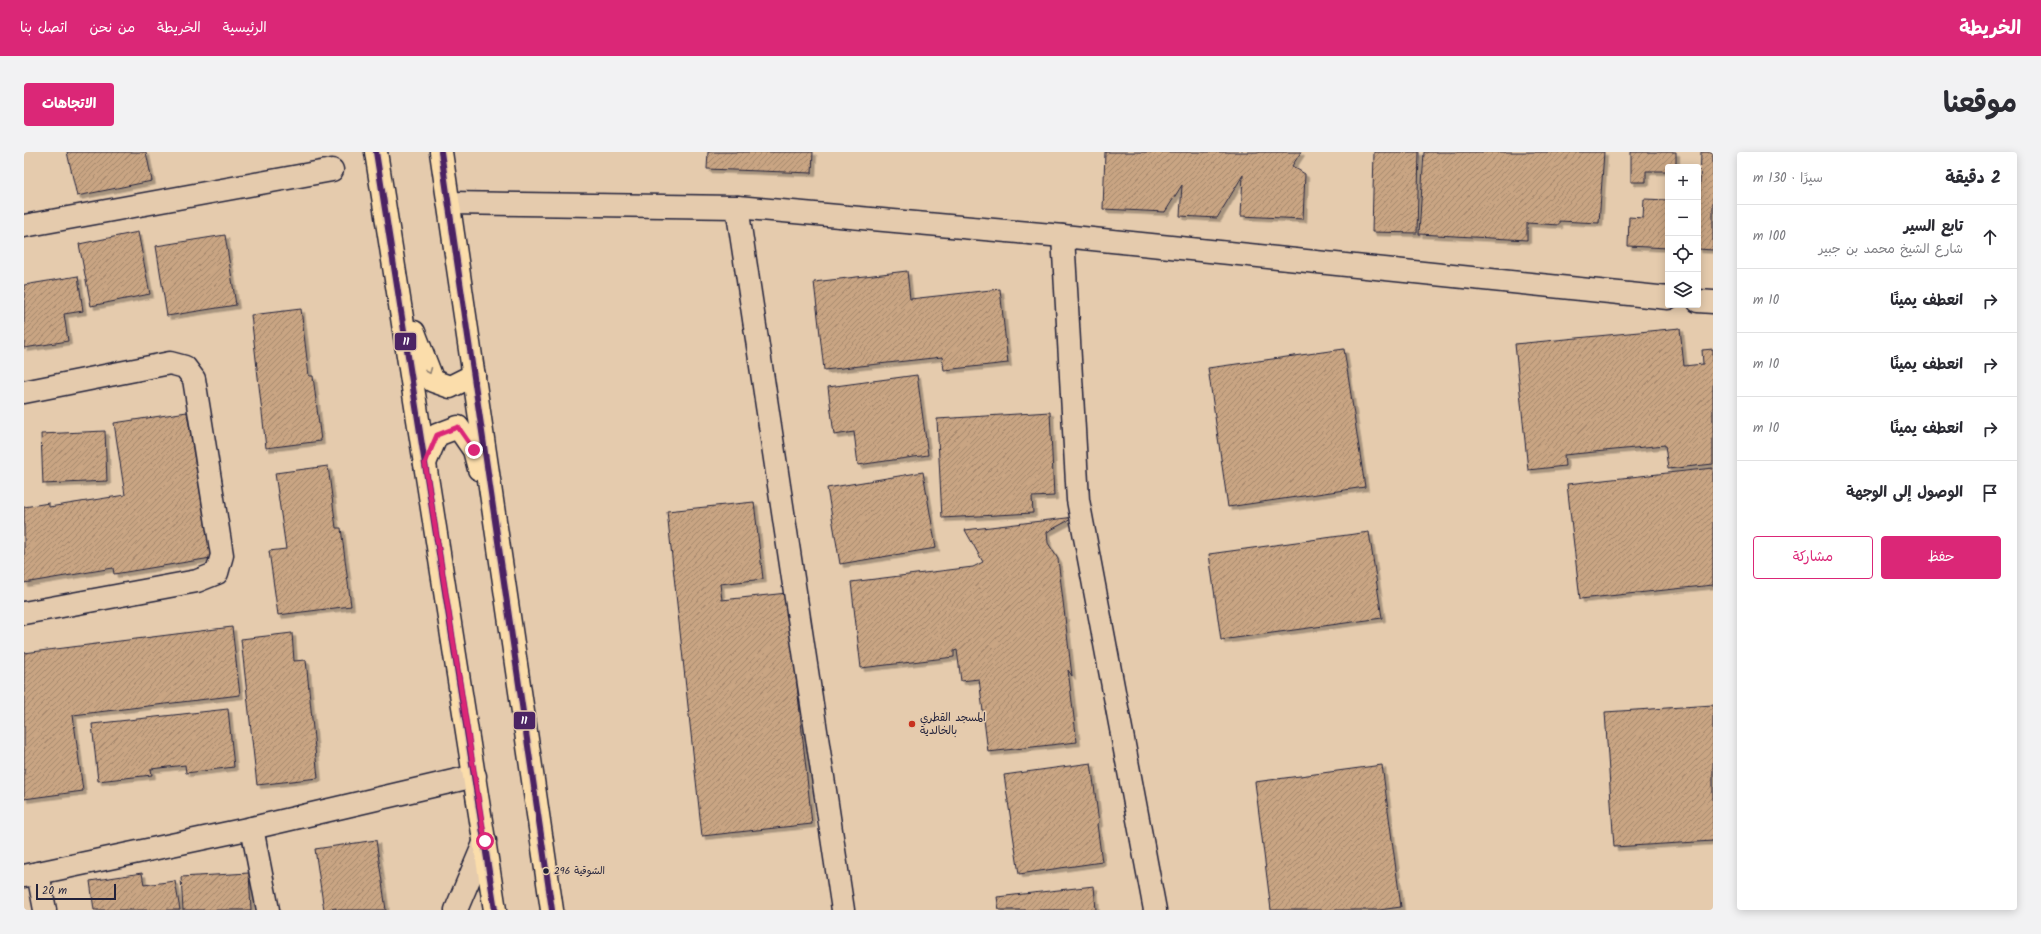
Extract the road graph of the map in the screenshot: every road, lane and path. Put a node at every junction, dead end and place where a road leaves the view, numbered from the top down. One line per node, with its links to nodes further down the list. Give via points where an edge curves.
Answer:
1 (376, 152): 8 (main road)
2 (441, 152): 4 (main road)
3 (332, 170): 6 (street)
4 (449, 203): 5 (street); 12 (main road)
5 (738, 207): 7 (street); 26 (street)
6 (24, 226)
7 (1063, 236): 9 (street); 27 (street, via 1078,500)
8 (399, 296): 12 (main road, one-way to 12, via 433,381 450,387); 14 (main road)
9 (1665, 298)
10 (1701, 301): 11 (street)
11 (1713, 302)
12 (474, 375): 15 (main road)
13 (24, 392): 16 (street, via 170,363 185,367 194,379 222,555 217,573 197,581)
14 (425, 463): 15 (main road, via 437,435 458,427 474,450); 17 (main road)
15 (500, 554): 25 (main road)
16 (24, 613)
17 (475, 776): 18 (street); 19 (main road)
18 (252, 828): 20 (street); 22 (street)
19 (485, 841): 23 (street); 24 (main road)
20 (31, 875): 21 (street)
21 (45, 910)
22 (268, 910)
23 (456, 910)
24 (495, 910)
25 (552, 910)
26 (843, 910)
27 (1155, 910)

